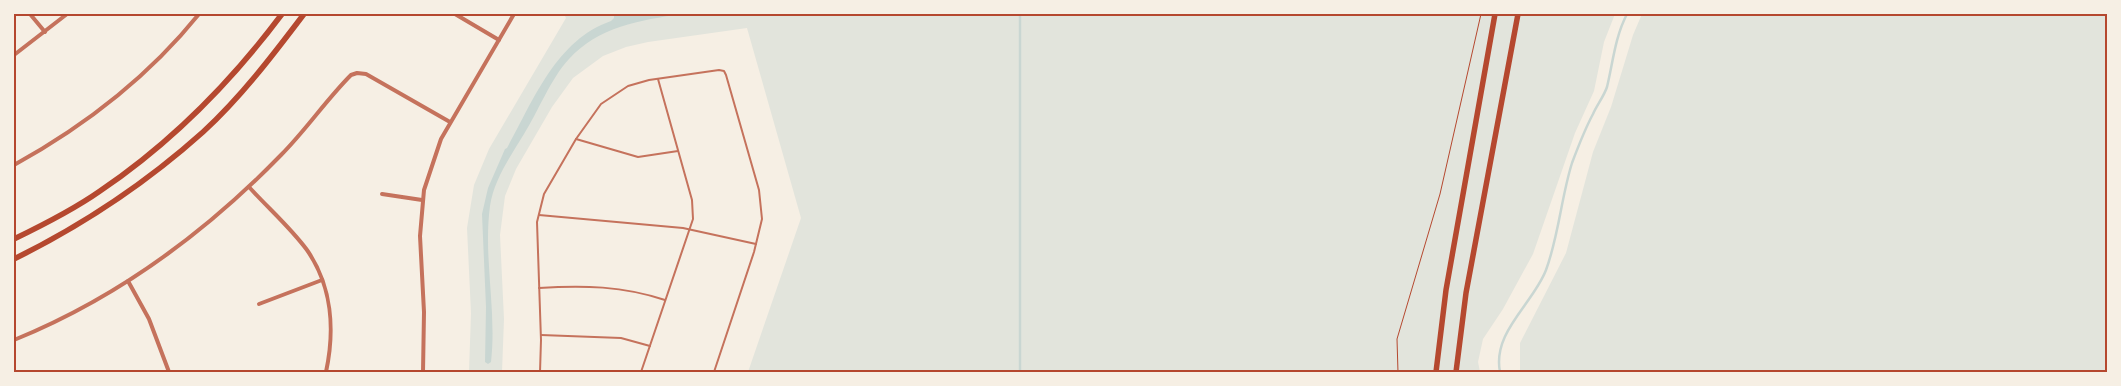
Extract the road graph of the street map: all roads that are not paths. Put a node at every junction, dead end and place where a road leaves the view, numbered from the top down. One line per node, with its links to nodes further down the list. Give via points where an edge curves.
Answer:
1 (30, 14): 10 (street)
2 (67, 14): 10 (street)
3 (199, 14): 17 (street, via 117,95 60,137)
4 (282, 14): 23 (main road, via 255,50 178,130 100,191)
5 (304, 14): 25 (main road, via 270,58 204,131 137,187 93,216)
6 (455, 14): 11 (street)
7 (514, 14): 11 (street)
8 (1495, 14): 40 (main road, via 1446,290)
9 (1518, 14): 41 (main road, via 1469,273)
10 (45, 32): 12 (street)
11 (499, 40): 14 (street)
12 (14, 55)
13 (658, 79): 15 (lane, via 628,86 609,97 592,113); 16 (lane); 24 (lane, via 724,71 762,205)
14 (450, 122): 18 (street, via 366,74 357,73 346,80 302,133); 20 (street, via 434,156)
15 (576, 139): 16 (lane, via 638,157); 21 (lane, via 544,194)
16 (678, 151): 22 (lane, via 692,200)
17 (14, 165)
18 (249, 187): 26 (street, via 306,250); 27 (street, via 193,236)
19 (382, 194): 20 (street)
20 (422, 200): 36 (street)
21 (538, 215): 22 (lane); 28 (lane)
22 (691, 229): 24 (lane); 29 (lane)
23 (14, 239)
24 (757, 244): 39 (lane)
25 (14, 259)
26 (322, 280): 30 (street); 35 (street, via 331,324)
27 (128, 281): 32 (street); 34 (street, via 150,319)
28 (540, 288): 29 (lane, via 606,287 641,292); 31 (lane)
29 (666, 300): 33 (lane)
30 (259, 304)
31 (541, 335): 33 (lane, via 621,338); 37 (lane)
32 (14, 340)
33 (650, 346): 38 (lane)
34 (169, 372)
35 (326, 372)
36 (423, 372)
37 (540, 372)
38 (641, 372)
39 (714, 372)
40 (1436, 372)
41 (1456, 372)

